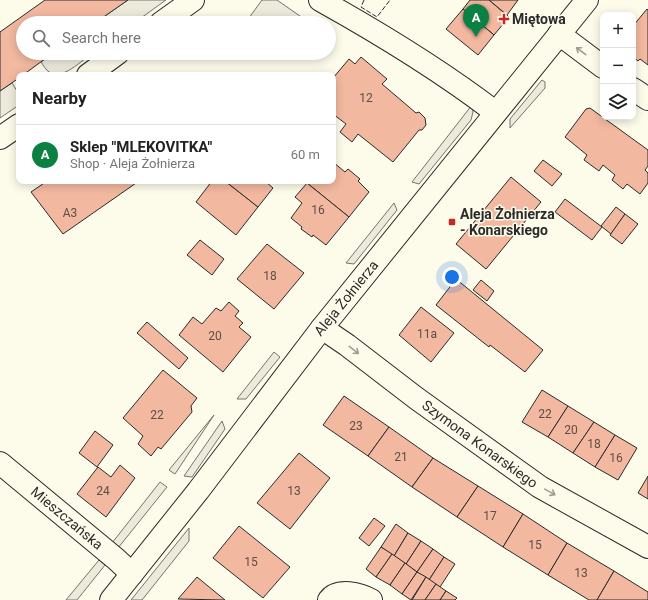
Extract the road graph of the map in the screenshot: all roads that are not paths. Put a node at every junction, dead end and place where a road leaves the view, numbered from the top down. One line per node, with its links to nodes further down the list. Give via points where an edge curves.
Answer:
1 (193, 0): 4 (street)
2 (320, 0): 11 (street, via 421,60)
3 (587, 0): 5 (street, Aleja Żołnierza)
4 (171, 16)
5 (559, 34): 7 (street, one-way to 5); 11 (street, Aleja Żołnierza)
6 (108, 60): 8 (street)
7 (600, 65)
8 (92, 72)
9 (636, 90): 10 (street)
10 (648, 99)
11 (495, 112): 14 (street, Aleja Żołnierza)
12 (16, 127): 13 (street)
13 (0, 138)
14 (322, 328): 16 (street, Szymona Konarskiego, one-way to 16, via 540,487); 17 (street, Aleja Żołnierza)
15 (0, 463): 17 (street, Mieszczańska)
16 (648, 547)
17 (132, 574): 18 (street, Aleja Żołnierza)
18 (111, 600)
19 (329, 600): 20 (street, via 332,596 347,593)
20 (371, 600)

